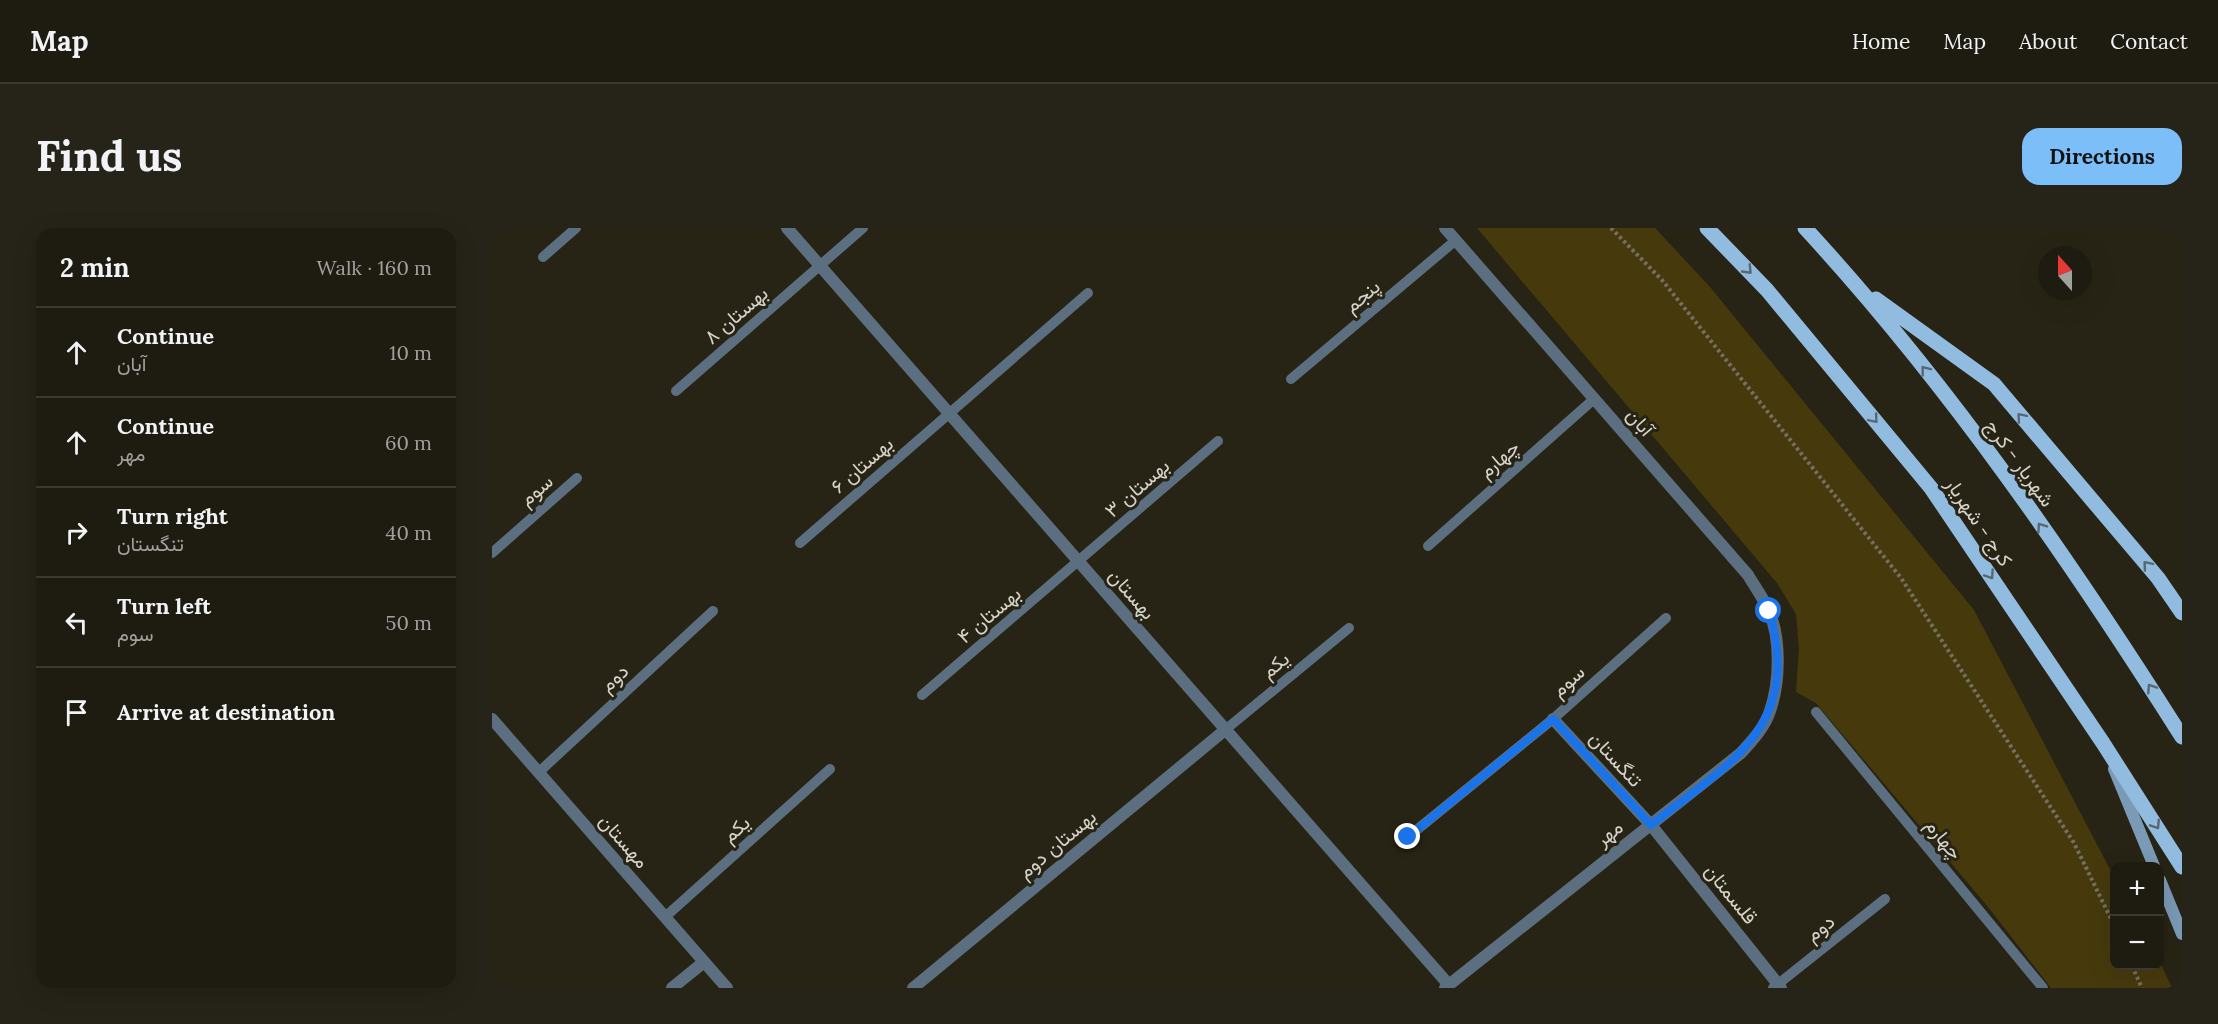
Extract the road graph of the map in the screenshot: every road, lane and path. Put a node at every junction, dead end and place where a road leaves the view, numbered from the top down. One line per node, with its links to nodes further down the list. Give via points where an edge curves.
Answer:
1 (576, 228): 9 (lane)
2 (787, 228): 10 (street, بهستان)
3 (863, 228): 10 (lane, بهستان ۸)
4 (1445, 228): 8 (street, آبان)
5 (1611, 228): 43 (path, via 1662,280 1901,578 2074,843)
6 (1707, 228): 34 (main road, کرج - شهریار, one-way to 34, via 1767,290 1931,488)
7 (1805, 228): 11 (main road, شهریار - کرج)
8 (1456, 240): 13 (lane, پنجم); 15 (street, آبان)
9 (543, 257)
10 (820, 267): 14 (lane, بهستان ۸); 16 (street, بهستان)
11 (1862, 289): 24 (main road, one-way to 11, via 2158,578 1994,384); 33 (main road, شهریار - کرج, one-way to 11, via 2090,596 1998,466)
12 (1088, 293): 16 (lane)
13 (1291, 379)
14 (676, 391)
15 (1594, 399): 20 (lane, چهارم); 27 (street, آبان, via 1748,575 1769,611)
16 (948, 413): 19 (lane, بهستان ۶); 22 (street, بهستان)
17 (1218, 441): 22 (lane, بهستان ۳)
18 (577, 478): 21 (lane, سوم)
19 (800, 543)
20 (1428, 546)
21 (492, 553)
22 (1079, 563): 28 (lane, بهستان ۴); 32 (street, بهستان)
23 (713, 610): 36 (lane, دوم)
24 (2182, 613)
25 (1666, 618): 31 (lane, سوم)
26 (1348, 628): 32 (lane, یکم)
27 (1778, 656): 37 (street, مهر, via 1770,711 1758,734 1741,753)
28 (922, 695)
29 (1816, 712): 53 (lane, چهارم)
30 (492, 719): 36 (street, مهستان)
31 (1553, 719): 37 (street, تنگستان); 38 (lane, سوم)
32 (1225, 730): 48 (street, بهستان); 52 (street, بهستان دوم)
33 (2182, 737)
34 (2103, 743): 39 (main road); 40 (main road, کرج - شهریار, one-way to 40)
35 (830, 769): 44 (lane, یکم)
36 (539, 772): 44 (street, مهستان)
37 (1651, 825): 48 (street, مهر); 49 (street, قلسمتان)
38 (1408, 837)
39 (2152, 862)
40 (2182, 867)
41 (2164, 890): 45 (main road)
42 (1885, 899): 49 (lane, دوم)
43 (2110, 916)
44 (665, 917): 46 (street, مهستان)
45 (2182, 934)
46 (704, 962): 50 (street); 51 (street, مهستان)
47 (2134, 970): 54 (path)
48 (1447, 987)
49 (1777, 987)
50 (672, 988)
51 (727, 988)
52 (913, 988)
53 (2043, 988)
54 (2142, 988)

